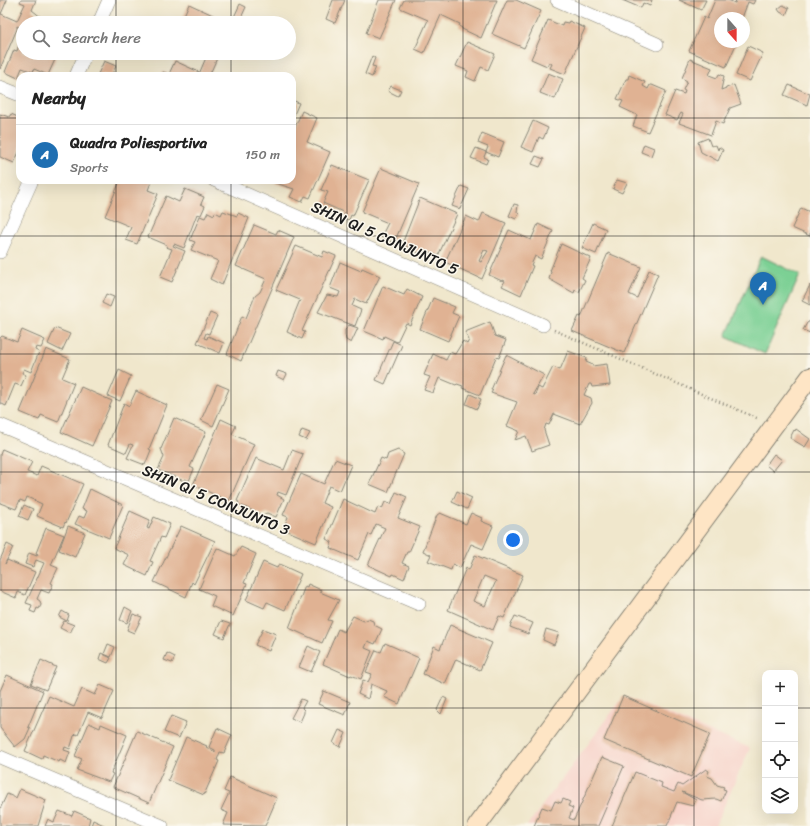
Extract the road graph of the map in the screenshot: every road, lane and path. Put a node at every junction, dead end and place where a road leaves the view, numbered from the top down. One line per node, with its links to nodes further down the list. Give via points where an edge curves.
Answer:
1 (109, 0): 3 (street)
2 (557, 0): 4 (street)
3 (102, 16)
4 (657, 44)
5 (83, 60): 6 (street)
6 (78, 72)
7 (0, 87): 8 (street)
8 (16, 93)
9 (30, 184): 11 (street)
10 (223, 184): 12 (street, SHIN QI 5 CONJUNTO 5)
11 (0, 252)
12 (543, 325): 14 (path)
13 (810, 377): 14 (street)
14 (774, 425): 19 (street)
15 (0, 426): 16 (street, SHIN QI 5 CONJUNTO 3)
16 (419, 604)
17 (0, 756): 18 (street)
18 (162, 826)
19 (477, 826)

